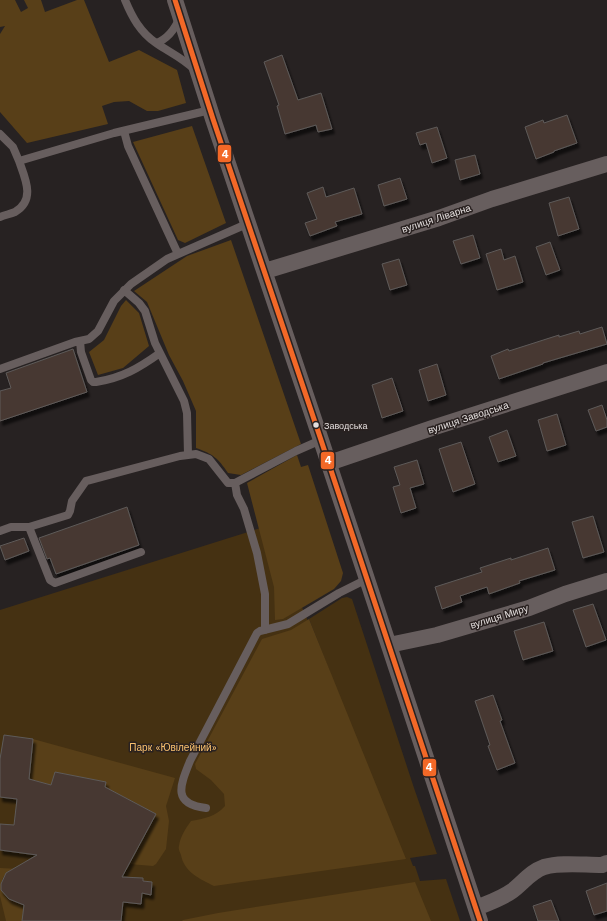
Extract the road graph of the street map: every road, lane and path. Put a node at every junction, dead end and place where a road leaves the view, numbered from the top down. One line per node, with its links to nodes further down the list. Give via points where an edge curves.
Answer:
1 (125, 0): 4 (lane, via 133,19)
2 (175, 0): 3 (street)
3 (180, 16): 4 (lane, via 169,34); 5 (street)
4 (156, 43): 5 (lane, via 183,59)
5 (199, 74): 6 (street)
6 (210, 110): 7 (lane); 12 (street)
7 (124, 131): 9 (lane); 13 (lane, via 128,146)
8 (0, 134): 9 (lane, via 13,147)
9 (19, 161): 11 (lane, via 28,187 28,196 15,212)
10 (607, 164): 14 (street, вулиця Ліварна)
11 (0, 217)
12 (249, 223): 13 (lane); 14 (street)
13 (178, 254): 15 (lane)
14 (265, 270): 20 (street)
15 (124, 290): 16 (lane, via 114,301 98,331 89,339); 17 (lane, via 145,311)
16 (80, 341): 17 (lane, via 81,352 91,380 96,382 125,375); 18 (lane)
17 (160, 353): 21 (lane, via 184,400 187,413)
18 (0, 368)
19 (607, 372): 22 (street, вулиця Заводська)
20 (321, 440): 22 (street); 23 (lane)
21 (188, 455): 23 (lane, via 196,454 209,459 228,483); 24 (lane, via 86,481 72,501 68,515)
22 (329, 463): 27 (street)
23 (235, 483): 29 (lane, via 257,553 265,594)
24 (28, 527): 25 (lane); 26 (lane, via 50,580 55,583)
25 (0, 530)
26 (141, 552)
27 (367, 579): 29 (lane, via 288,624); 30 (street)
28 (607, 581): 30 (street, вулиця Миру, via 458,629)
29 (265, 630): 31 (lane, via 257,633 184,777 182,796 187,803)
30 (389, 645): 33 (street)
31 (206, 808)
32 (607, 863): 33 (street, via 544,867 531,873 512,891)
33 (478, 914)

